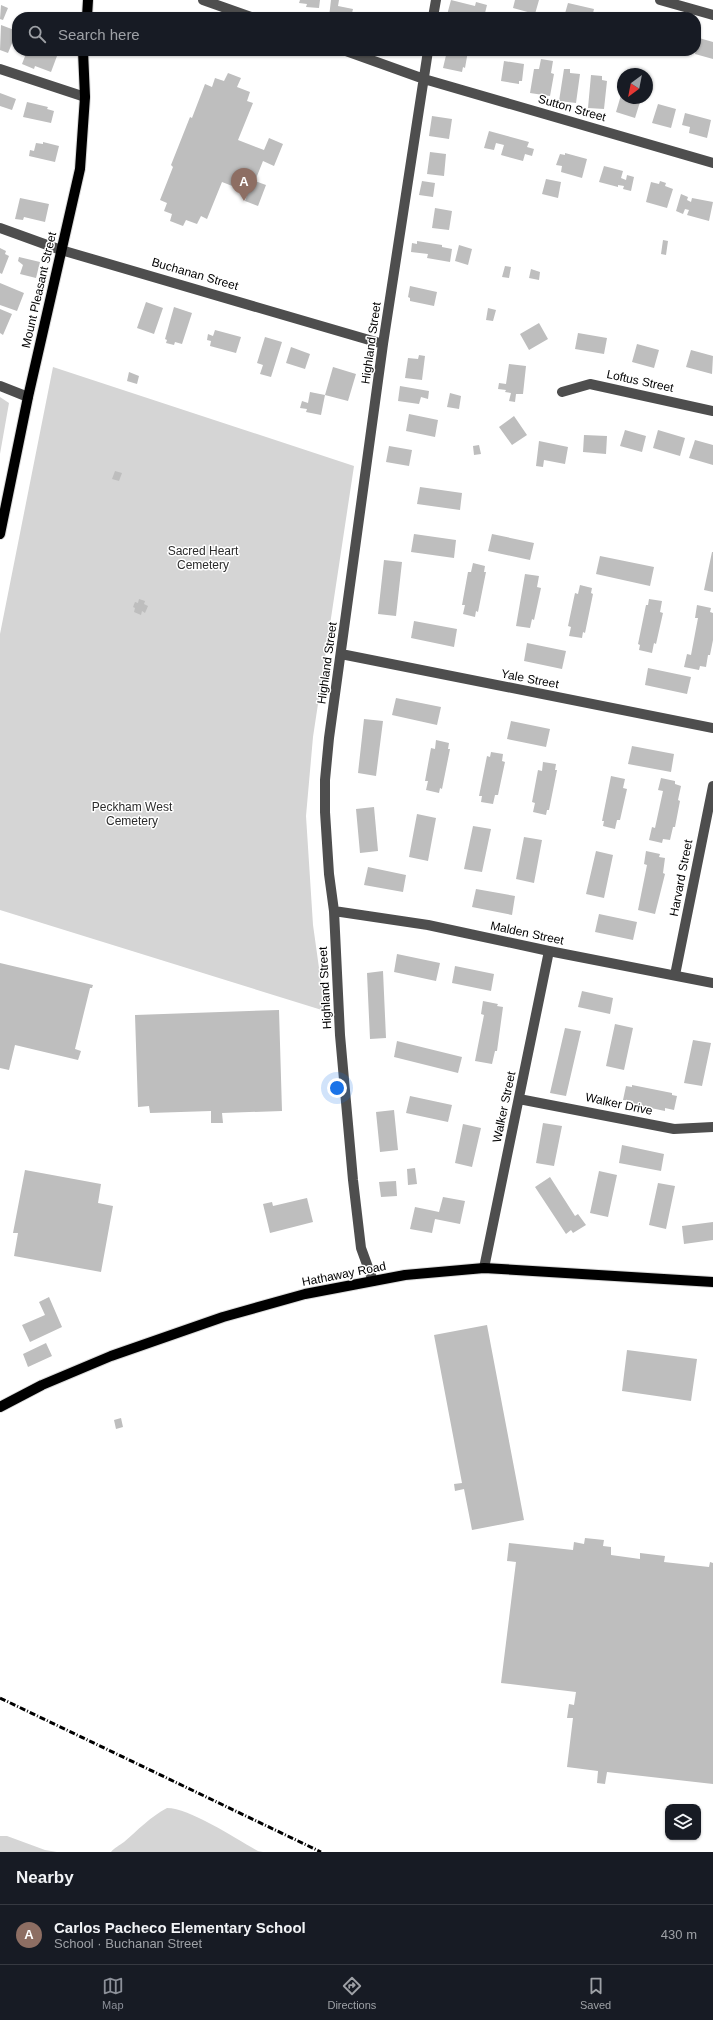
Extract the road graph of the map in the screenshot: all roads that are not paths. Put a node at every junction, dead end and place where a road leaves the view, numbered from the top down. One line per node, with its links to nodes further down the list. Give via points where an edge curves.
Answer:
1 (88, 0): 5 (main road)
2 (203, 0): 6 (street)
3 (436, 0): 7 (street)
4 (660, 0): 8 (street)
5 (87, 12)
6 (237, 12)
7 (435, 12)
8 (713, 15)
9 (83, 56): 14 (main road, Mount Pleasant Street)
10 (360, 56): 13 (street, Sutton Street)
11 (427, 56): 13 (street, Highland Street)
12 (0, 69): 14 (street)
13 (424, 79): 15 (street, Sutton Street); 18 (street, Highland Street)
14 (86, 97): 17 (main road, Mount Pleasant Street, via 80,169)
15 (713, 163)
16 (0, 228): 17 (street, Buchanan Street)
17 (61, 250): 18 (street, Buchanan Street); 21 (main road, Mount Pleasant Street)
18 (383, 344): 24 (street, Highland Street)
19 (0, 386): 21 (street)
20 (562, 392): 22 (street, Loftus Street, via 590,384)
21 (28, 397): 23 (main road, Mount Pleasant Street)
22 (713, 411)
23 (0, 534)
24 (341, 654): 25 (street, Yale Street); 27 (street, Highland Street, via 325,780 327,843)
25 (713, 728)
26 (713, 786): 29 (street, Harvard Street)
27 (334, 911): 28 (street, Malden Street, via 428,925); 34 (street, Highland Street, via 338,1005 352,1180 361,1248)
28 (549, 951): 29 (street, Malden Street); 31 (street, Walker Street)
29 (675, 975): 30 (street, Malden Street)
30 (713, 983)
31 (519, 1099): 32 (street, Walker Drive, via 674,1129); 33 (street, Walker Street)
32 (713, 1127)
33 (484, 1268): 34 (main road, Hathaway Road, via 444,1270); 35 (main road, Hathaway Road)
34 (373, 1281): 36 (main road, Hathaway Road, via 275,1302 168,1335 77,1370)
35 (713, 1282)
36 (0, 1407)

